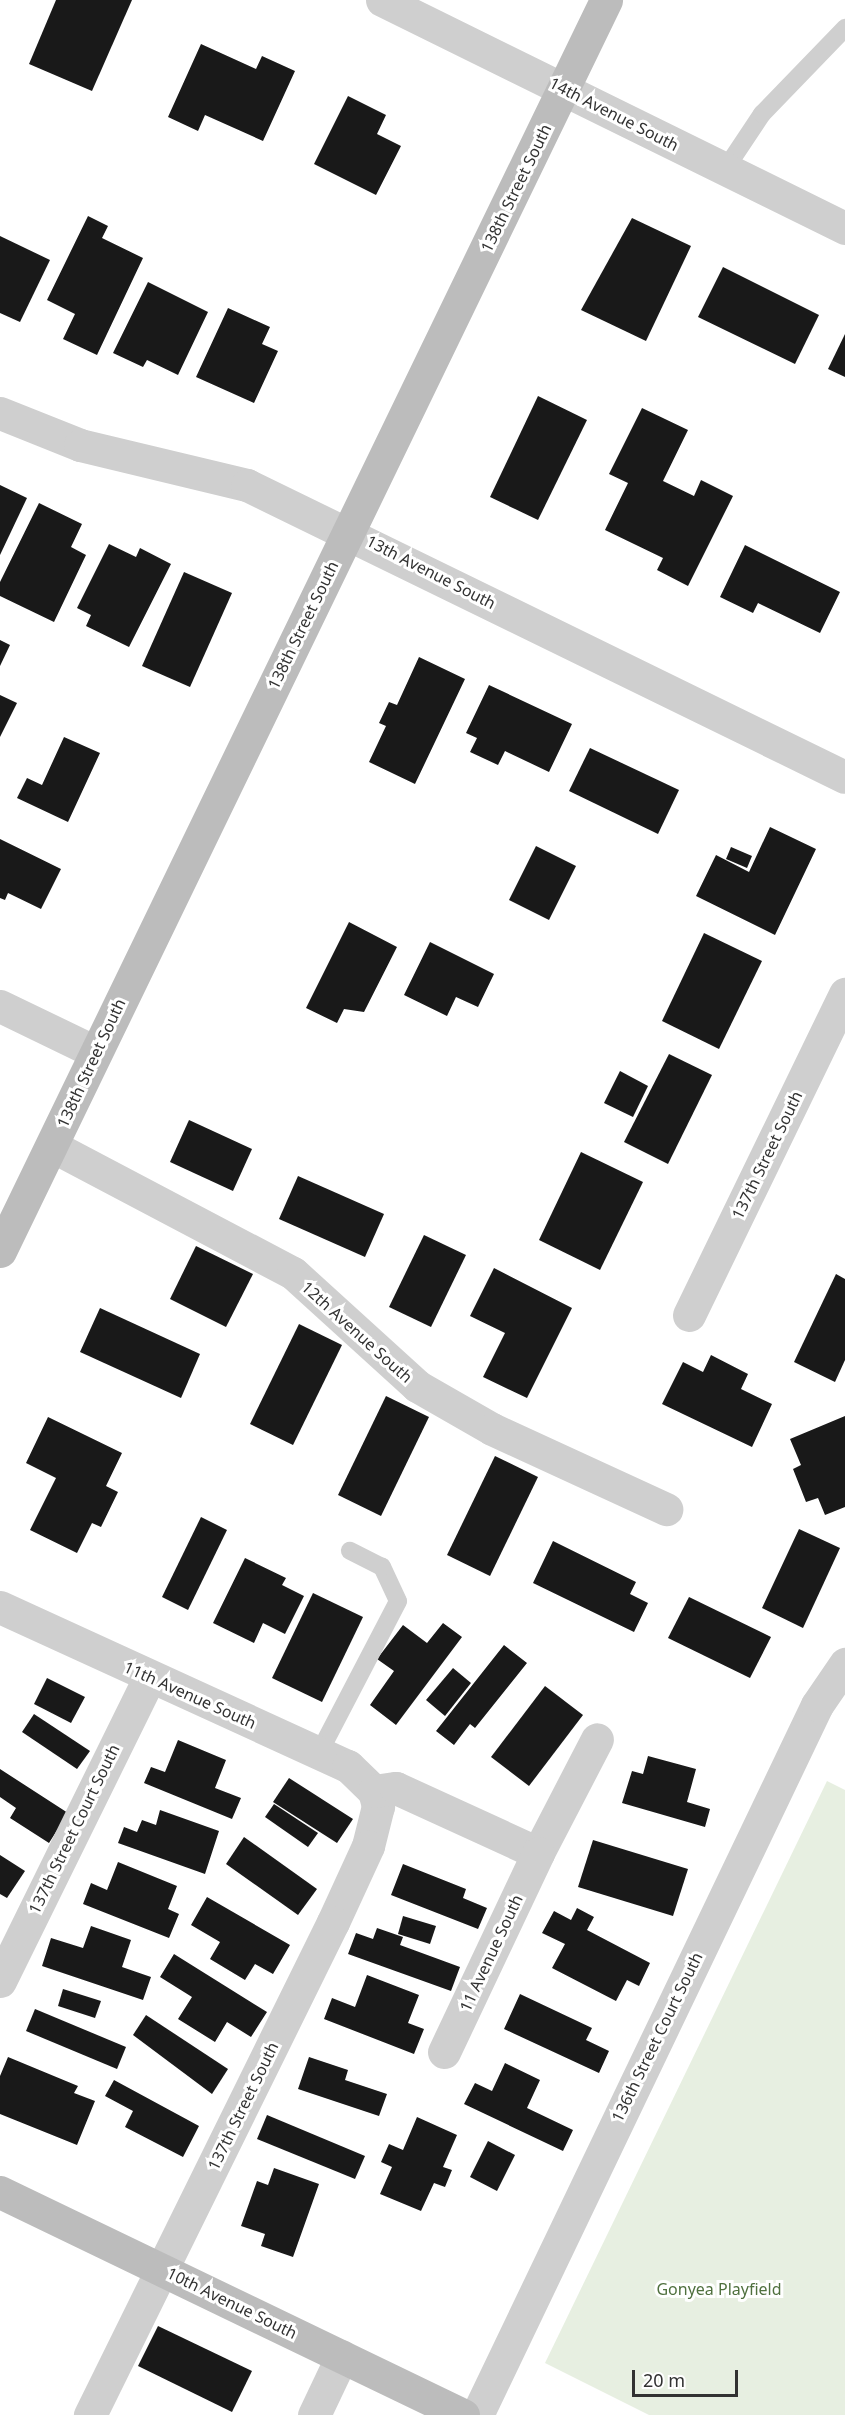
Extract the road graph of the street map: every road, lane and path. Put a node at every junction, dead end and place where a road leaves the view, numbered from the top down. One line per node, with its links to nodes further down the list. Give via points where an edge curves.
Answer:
1 (382, 0): 4 (street, 14th Avenue South)
2 (606, 0): 4 (street, 138th Street South)
3 (845, 28): 5 (lane, via 762,114)
4 (565, 88): 5 (street, 14th Avenue South); 8 (street, 138th Street South)
5 (724, 171): 6 (street, 14th Avenue South)
6 (845, 228)
7 (0, 413): 8 (street, 13th Avenue South, via 80,445 247,485)
8 (349, 530): 9 (street, 13th Avenue South); 12 (street, 138th Street South)
9 (845, 777)
10 (845, 994): 15 (street, 137th Street South)
11 (0, 1006): 12 (street)
12 (95, 1052): 13 (street, 138th Street South)
13 (52, 1146): 14 (street, 138th Street South); 16 (street, 12th Avenue South, via 293,1273 417,1386 492,1429)
14 (0, 1251)
15 (689, 1315)
16 (666, 1509)
17 (350, 1551): 22 (lane, via 382,1568 398,1601)
18 (0, 1607): 20 (street, 11th Avenue South)
19 (845, 1664): 33 (street, 136th Street Court South, via 816,1705)
20 (149, 1678): 22 (street, 11th Avenue South); 25 (street, 137th Street Court South)
21 (597, 1739): 24 (street, 11 Avenue South)
22 (319, 1753): 23 (street, 11th Avenue South, via 348,1766)
23 (374, 1791): 24 (street, via 396,1788); 28 (street, 137th Street South, via 376,1824 368,1846)
24 (538, 1853): 26 (street, 11 Avenue South)
25 (0, 1981)
26 (444, 2052)
27 (0, 2192): 28 (street, 10th Avenue South)
28 (161, 2269): 29 (street, 10th Avenue South); 30 (street, 137th Street South)
29 (342, 2356): 31 (street); 32 (street, 10th Avenue South)
30 (90, 2415)
31 (314, 2415)
32 (463, 2415)
33 (477, 2415)

